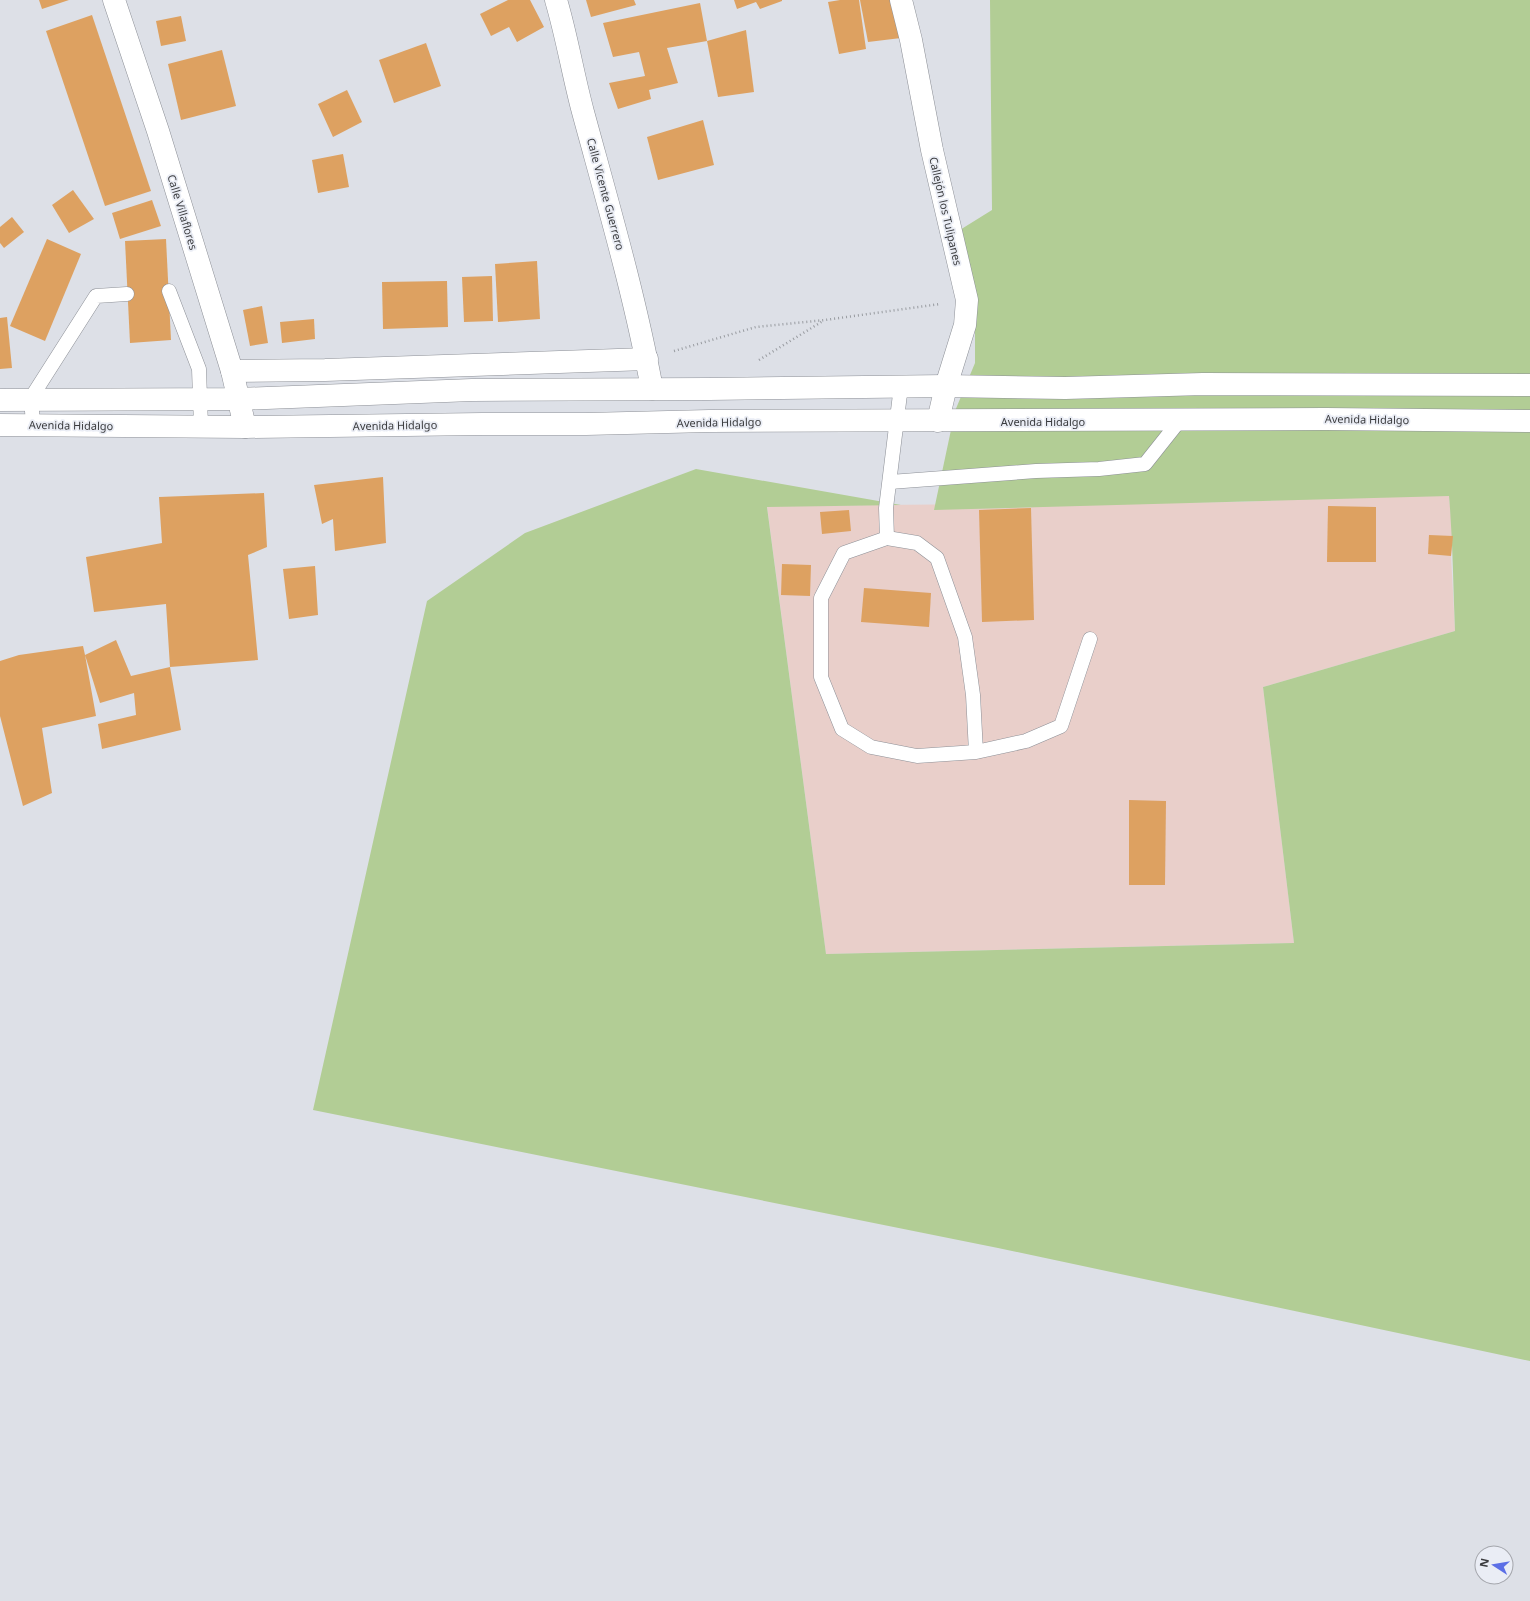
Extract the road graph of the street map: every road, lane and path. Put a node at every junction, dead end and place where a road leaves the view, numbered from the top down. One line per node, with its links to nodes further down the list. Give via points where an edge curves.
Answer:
1 (114, 0): 10 (main road, Calle Villaflores, via 158,131)
2 (556, 0): 8 (main road, Calle Vicente Guerrero, via 568,38 583,110 609,202)
3 (901, 0): 6 (main road, Callejón los Tulipanes)
4 (168, 291): 16 (lane, via 199,369)
5 (128, 294): 15 (lane, via 96,296)
6 (967, 300): 7 (path); 13 (main road, Callejón los Tulipanes, via 965,325)
7 (825, 320): 8 (path, via 756,326); 9 (path)
8 (646, 359): 10 (main road); 14 (main road, Calle Vicente Guerrero)
9 (757, 361)
10 (232, 371): 17 (main road, Calle Villaflores)
11 (1530, 385): 13 (main road, via 1203,384 1066,388)
12 (901, 386): 13 (main road); 14 (main road); 20 (lane)
13 (946, 386): 21 (main road, Callejón los Tulipanes)
14 (652, 389): 17 (main road, via 472,390)
15 (31, 398): 16 (main road); 18 (main road); 23 (lane)
16 (201, 398): 17 (main road); 25 (lane)
17 (238, 399): 26 (main road, Calle Villaflores)
18 (0, 400)
19 (1180, 420): 21 (main road, Avenida Hidalgo); 22 (main road, Avenida Hidalgo); 27 (lane, via 1145,464)
20 (897, 421): 21 (main road, Avenida Hidalgo); 26 (main road, Avenida Hidalgo); 27 (lane)
21 (938, 421)
22 (1530, 421)
23 (33, 424): 24 (main road, Avenida Hidalgo); 25 (main road, Avenida Hidalgo)
24 (0, 425)
25 (201, 426): 26 (main road, Avenida Hidalgo)
26 (245, 427)
27 (890, 482): 28 (lane, via 886,508)
28 (887, 538): 30 (lane, via 917,543 937,558 965,637 973,695); 30 (lane, via 844,553 821,598 821,677 842,729 871,747 917,756)
29 (1090, 639): 30 (lane, via 1061,726 1026,741)
30 (976, 752)

